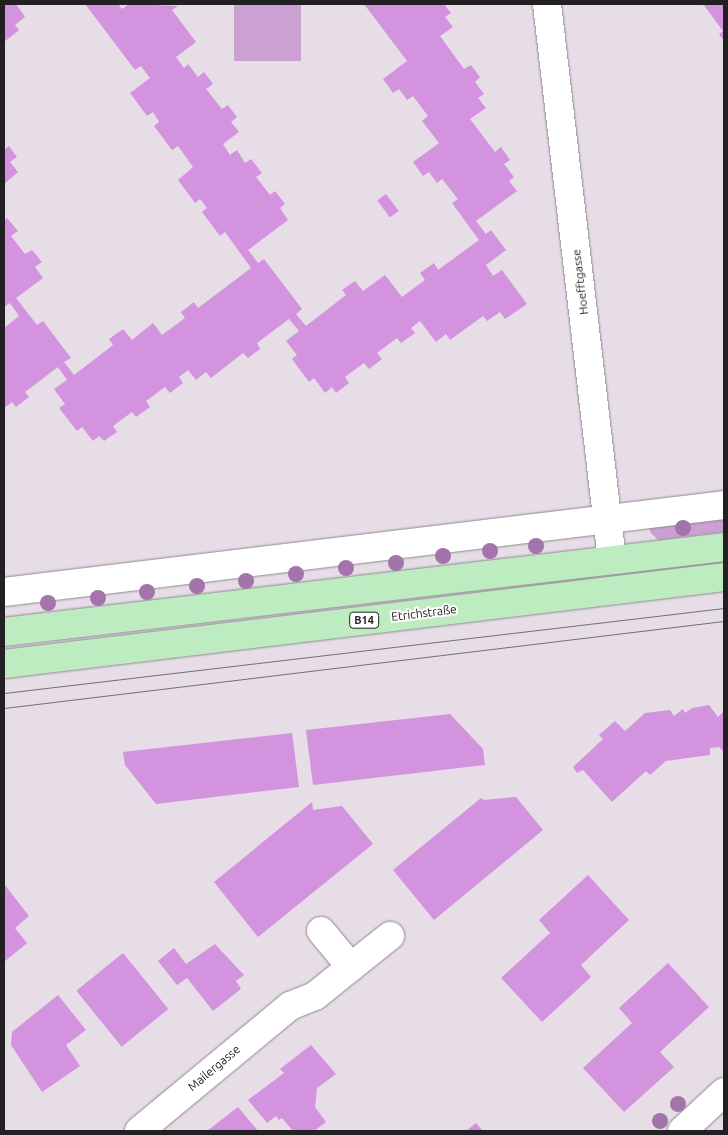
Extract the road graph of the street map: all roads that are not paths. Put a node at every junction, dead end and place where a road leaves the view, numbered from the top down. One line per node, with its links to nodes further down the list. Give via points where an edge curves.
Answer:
1 (547, 4): 3 (street, Hoefftgasse)
2 (724, 505): 3 (street)
3 (608, 520): 5 (street, Hoefftgasse); 7 (street)
4 (724, 547): 5 (main road)
5 (612, 560): 8 (main road)
6 (724, 577): 9 (main road, Etrichstraße / B14)
7 (4, 592)
8 (4, 632)
9 (4, 664)
10 (321, 931): 12 (street)
11 (390, 936): 12 (street, Mailergasse)
12 (351, 967): 14 (street, Mailergasse, via 315,996 290,1006)
13 (724, 1092): 15 (street)
14 (138, 1131)
15 (682, 1131)

